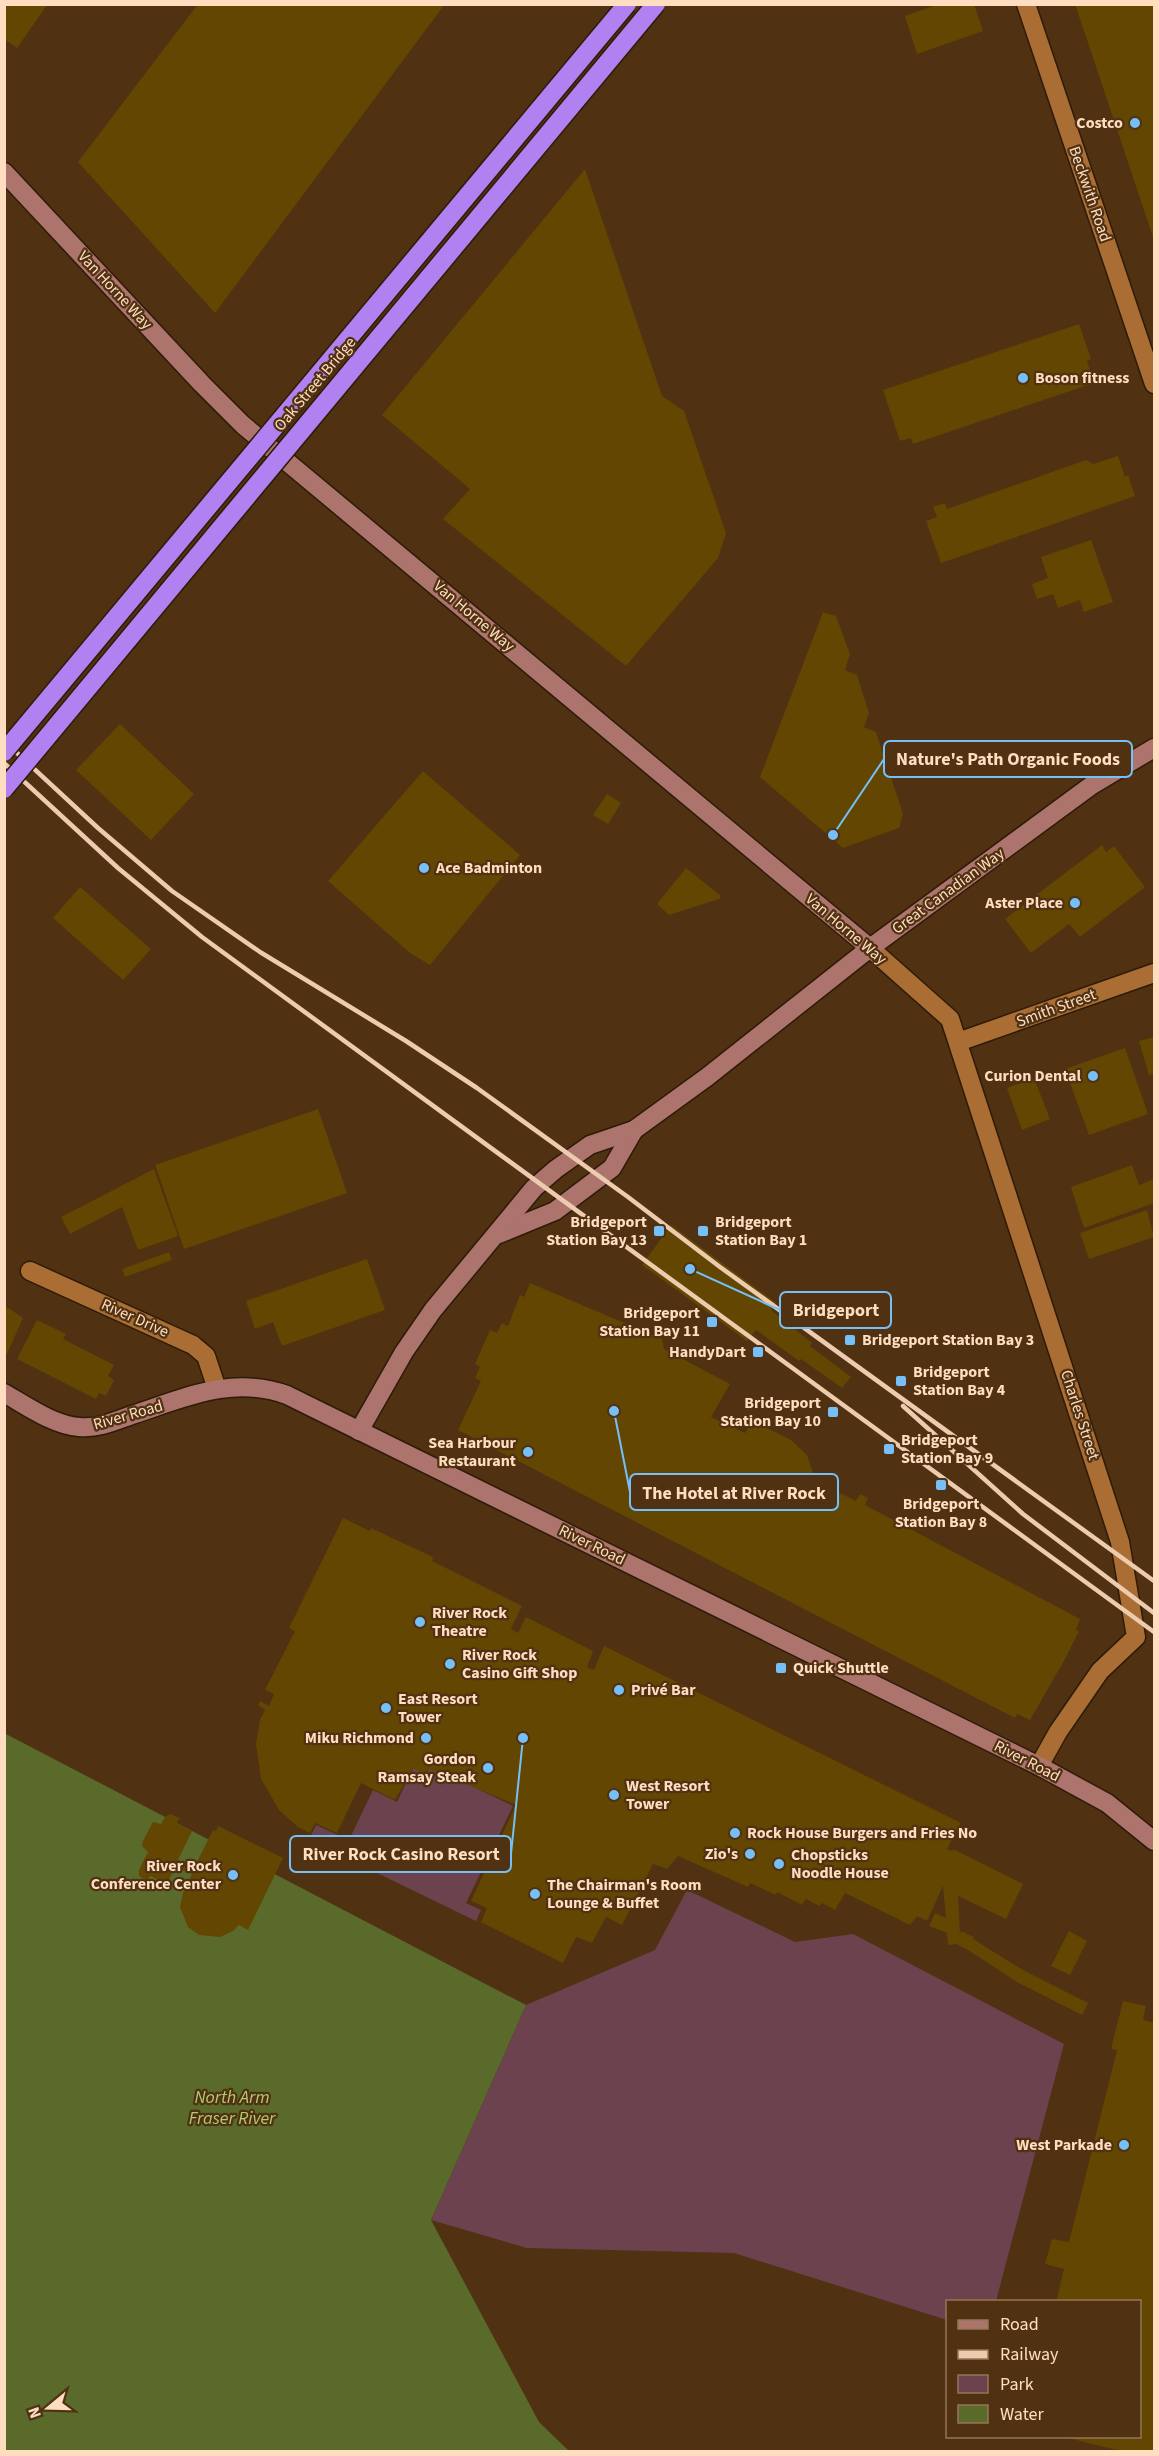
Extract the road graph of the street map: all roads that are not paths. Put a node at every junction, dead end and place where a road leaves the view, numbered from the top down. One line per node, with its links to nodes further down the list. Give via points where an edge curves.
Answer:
1 (627, 4): 7 (highway, Oak Street Bridge, bridge)
2 (656, 4): 8 (highway, Oak Street Bridge, bridge)
3 (1026, 4): 5 (street, Beckwith Road)
4 (4, 172): 9 (street, Van Horne Way, via 243,425)
5 (1155, 384)
6 (1155, 748): 9 (street, Great Canadian Way, via 1098,781)
7 (4, 752)
8 (4, 789)
9 (870, 948): 11 (street, Van Horne Way, via 950,1019); 12 (street, Great Canadian Way)
10 (1155, 973): 11 (street, Smith Street)
11 (958, 1042): 18 (street, Charles Street, via 1120,1542 1136,1638 1100,1671)
12 (634, 1130): 13 (street, Great Canadian Way, via 590,1145 556,1168 534,1188); 13 (street, Great Canadian Way, via 612,1167 555,1211)
13 (497, 1235): 17 (street, Great Canadian Way, via 433,1310)
14 (30, 1271): 15 (street, River Drive, via 194,1345 206,1356)
15 (217, 1389): 16 (street, River Road, via 93,1427 53,1420); 17 (street, River Road, via 252,1386 271,1390)
16 (4, 1393)
17 (359, 1431): 18 (street, River Road)
18 (1039, 1767): 19 (street, River Road, via 1107,1803)
19 (1155, 1841)

